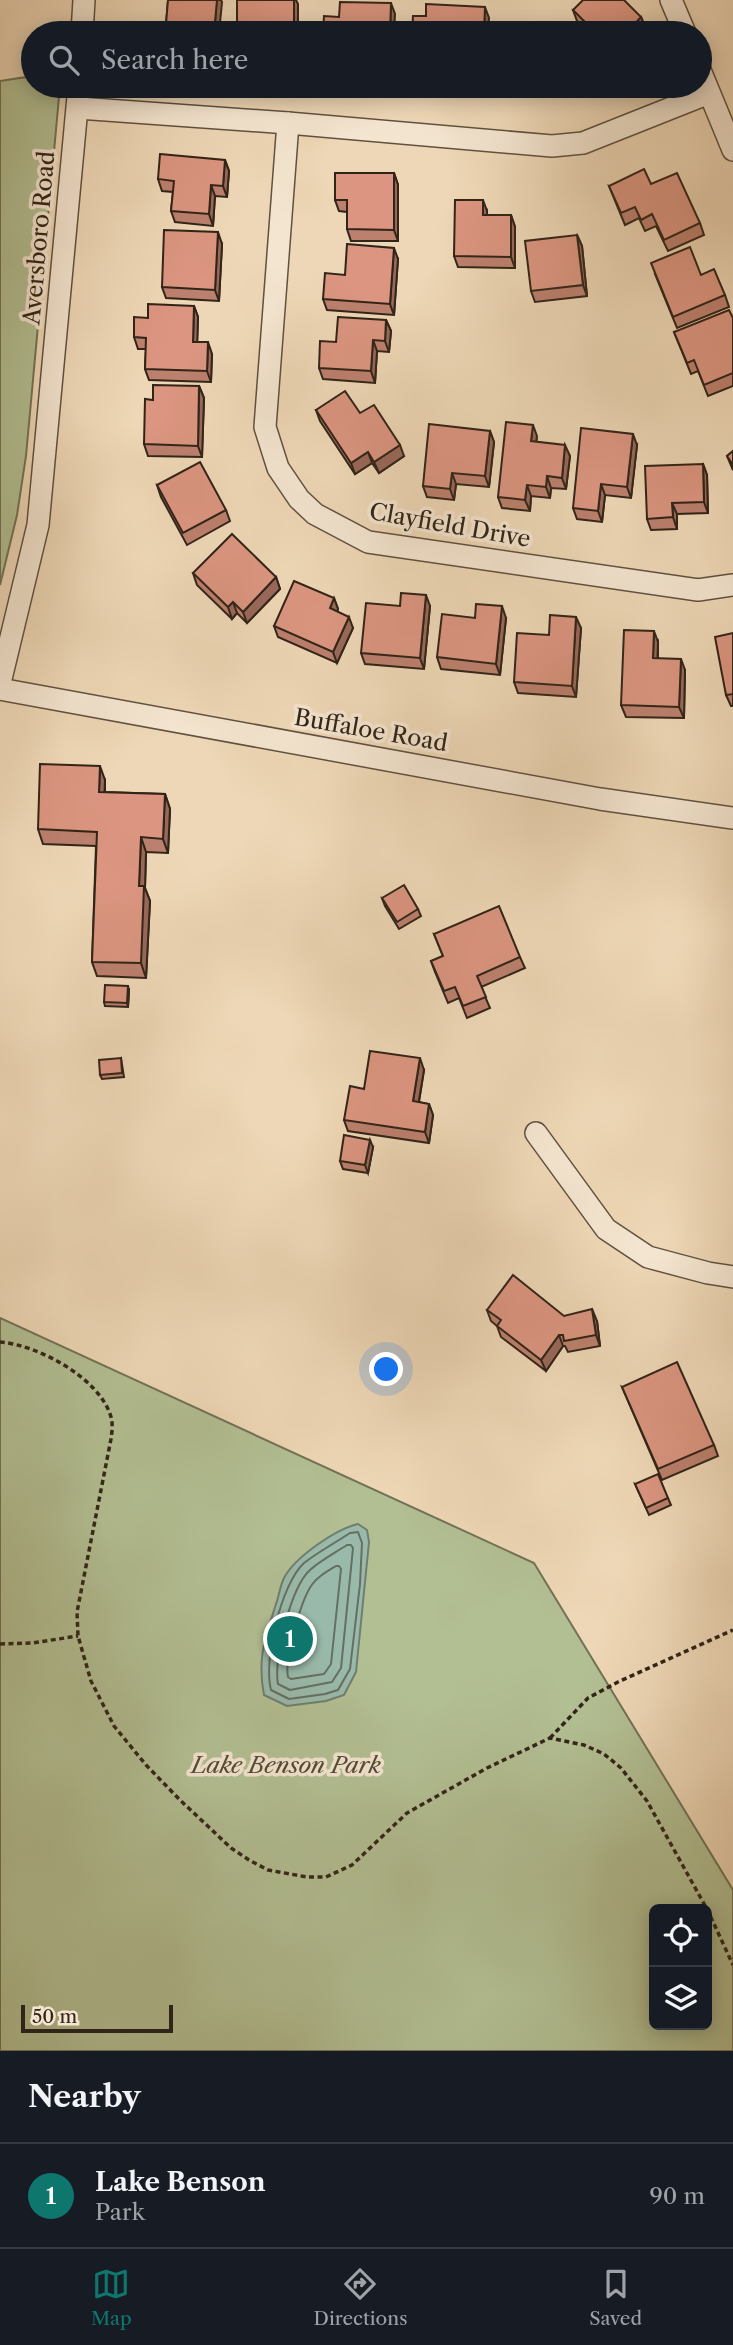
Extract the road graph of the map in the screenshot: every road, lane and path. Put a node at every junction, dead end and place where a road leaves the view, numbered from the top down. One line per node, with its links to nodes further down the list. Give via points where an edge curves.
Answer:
1 (84, 0): 3 (street)
2 (671, 0): 4 (street)
3 (83, 21)
4 (680, 21)
5 (78, 98): 8 (street, Aversboro Road)
6 (696, 98): 9 (street, via 583,143 552,146)
7 (711, 98): 10 (street)
8 (78, 108): 9 (street); 12 (street, Aversboro Road, via 38,525)
9 (288, 123): 11 (street, Clayfield Drive, via 265,427 278,468 299,499 315,514 368,542 698,590)
10 (733, 150)
11 (733, 585)
12 (0, 683)
13 (0, 689): 14 (street, Buffaloe Road, via 600,799)
14 (733, 818)
15 (536, 1133): 16 (street, via 606,1229 648,1258)
16 (733, 1277)
17 (0, 1342): 19 (path, via 33,1350 79,1375 100,1397 111,1418 108,1463 77,1612)
18 (733, 1630): 21 (path, via 589,1698)
19 (78, 1636): 20 (path); 21 (path, via 102,1704 130,1746 231,1848 268,1870 307,1877 340,1872 407,1813)
20 (0, 1644)
21 (550, 1738): 22 (path, via 584,1745 621,1768 647,1801)
22 (733, 1965)

